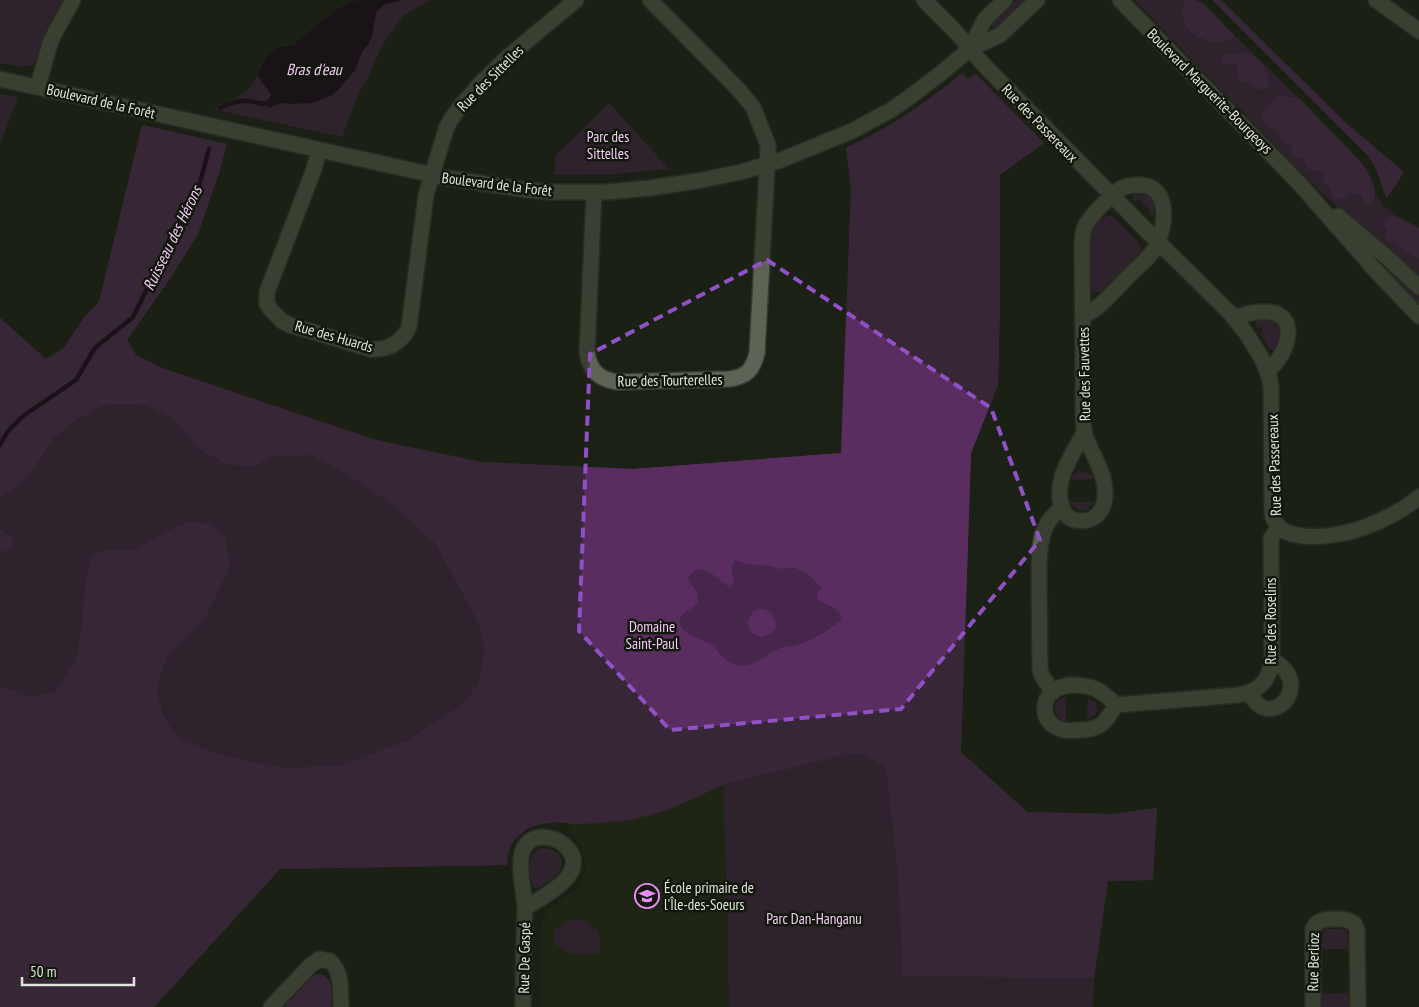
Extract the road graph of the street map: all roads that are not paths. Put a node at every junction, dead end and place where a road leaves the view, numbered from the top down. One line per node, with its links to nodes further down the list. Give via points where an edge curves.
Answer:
1 (73, 0): 12 (street, via 51,40)
2 (576, 0): 15 (street, Rue des Sittelles, via 509,56 460,107 446,129)
3 (650, 0): 14 (street, via 752,107 768,145)
4 (924, 0): 10 (street, Rue des Passereaux)
5 (1005, 0): 10 (street, Boulevard de la Forêt, via 985,19)
6 (1037, 0): 10 (street, Boulevard de la Forêt, via 1000,35)
7 (1120, 0): 16 (street, Boulevard Marguerite-Bourgeoys)
8 (1376, 0): 9 (street)
9 (1419, 31)
10 (970, 49): 14 (street, Boulevard de la Forêt, via 891,110 813,148); 18 (street, Rue des Passereaux)
11 (0, 79): 12 (street, Boulevard de la Forêt)
12 (38, 86): 13 (street, Boulevard de la Forêt)
13 (319, 150): 15 (street, Boulevard de la Forêt); 15 (street, Rue des Huards, via 267,292 267,304 276,316 290,325 370,349 393,345 409,327)
14 (767, 164): 17 (street, Boulevard de la Forêt, via 696,181); 17 (street, Rue des Tourterelles, via 758,353 751,368 738,378 617,382 600,377 594,371 587,353)
15 (432, 175): 17 (street, Boulevard de la Forêt, via 527,190)
16 (1299, 183): 20 (street, Boulevard Marguerite-Bourgeoys); 22 (street, Boulevard Marguerite-Bourgeoys)
17 (594, 192)
18 (1112, 196): 19 (street, Rue des Passereaux); 19 (street, via 1122,188 1137,185 1156,191 1163,210); 21 (street, Rue des Fauvettes, via 1083,228)
19 (1158, 242): 21 (street, Rue des Fauvettes, via 1146,259 1102,302); 23 (street, Rue des Passereaux)
20 (1419, 287)
21 (1083, 315): 25 (street, Rue des Fauvettes)
22 (1419, 316)
23 (1235, 319): 24 (street, Rue des Passereaux); 24 (street, via 1248,313 1269,311 1284,319 1288,330 1286,346 1278,361)
24 (1267, 371): 28 (street, Rue des Passereaux, via 1272,396 1272,512)
25 (1084, 433): 27 (street, Rue des Fauvettes, via 1061,480); 27 (street, Rue des Fauvettes, via 1104,479 1104,503 1099,514 1088,520 1071,519)
26 (1417, 502): 28 (street, Rue des Passereaux, via 1348,532 1302,536)
27 (1062, 509): 30 (street, via 1053,515 1044,531 1039,556 1040,669)
28 (1279, 527): 29 (street, Rue des Roselins, via 1271,538 1270,547)
29 (1272, 660): 31 (street, Rue des Roselins, via 1270,673 1264,682); 31 (street, via 1283,666 1288,674 1289,697 1280,705 1266,708 1258,704)
30 (1053, 692): 32 (street, via 1068,685 1088,686 1100,690); 32 (street, via 1046,701 1044,712 1051,724 1067,730 1098,727)
31 (1249, 692): 32 (street)
32 (1116, 705)
33 (525, 908): 33 (street, Rue De Gaspé, via 561,884 572,869 570,851 554,839 536,838 523,849); 36 (street, Rue De Gaspé)
34 (271, 1007): 35 (street, via 310,966 322,959 330,961 338,971)
35 (341, 1007)
36 (523, 1007)
37 (1313, 1007): 38 (street, Rue Berlioz, via 1312,929 1320,920 1347,919 1357,930)
38 (1358, 1007)

